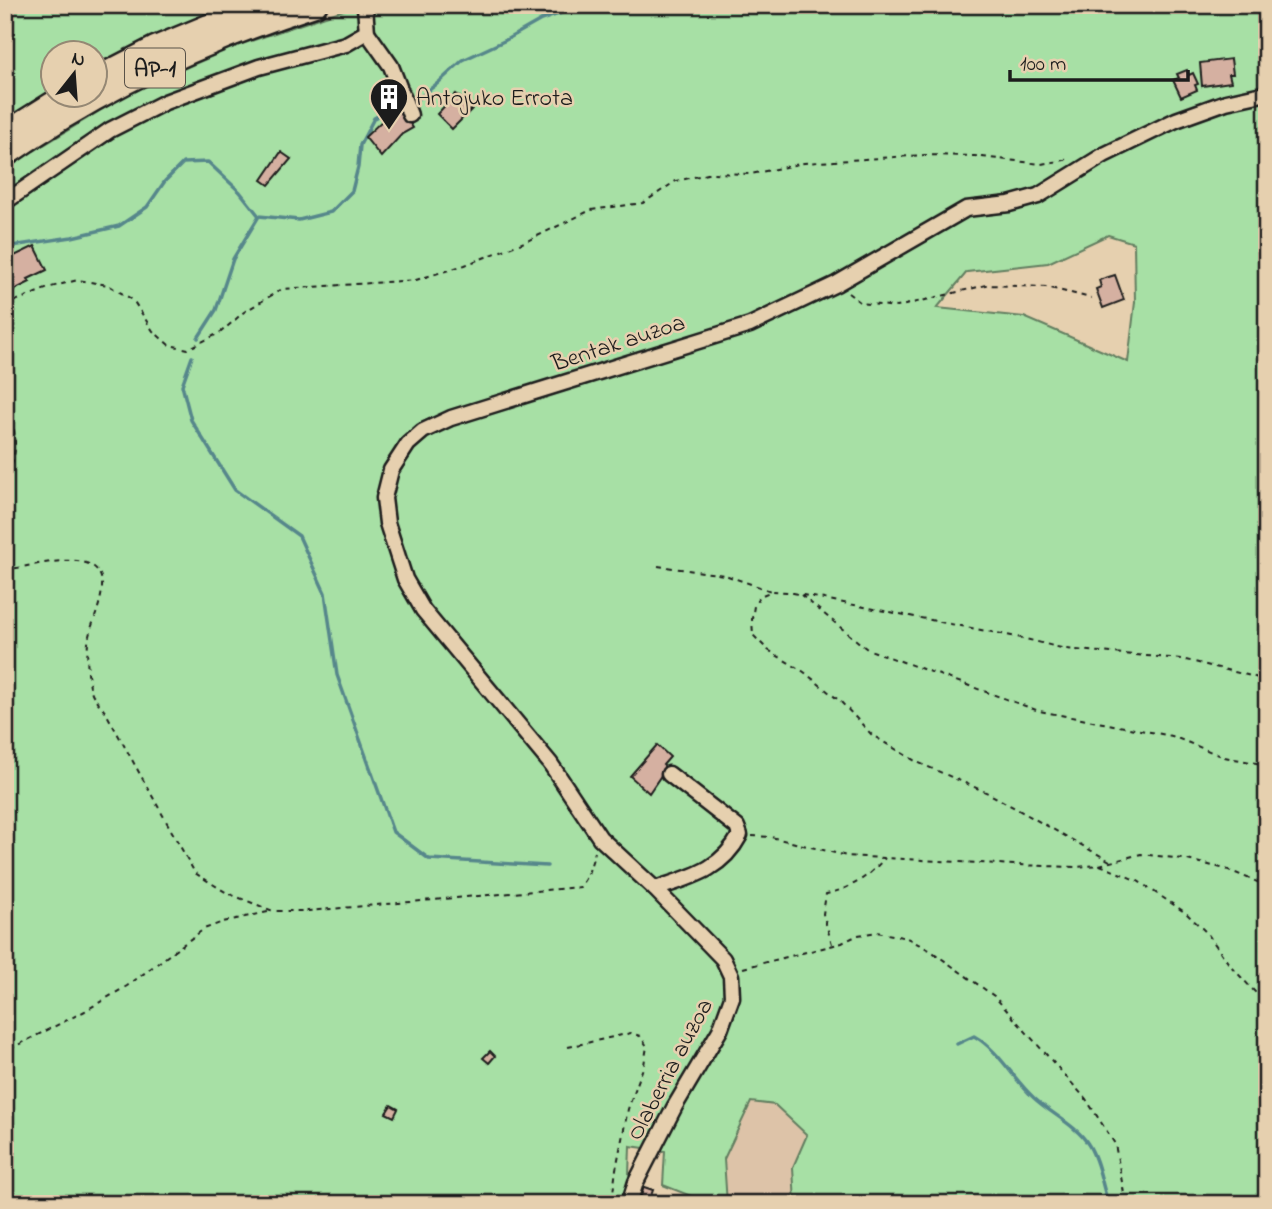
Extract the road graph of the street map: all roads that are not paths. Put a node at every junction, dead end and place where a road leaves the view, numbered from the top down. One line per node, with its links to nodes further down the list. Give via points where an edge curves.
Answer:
1 (258, 5): 5 (highway, AP-1)
2 (316, 5): 10 (highway, AP-1, via 162,65 85,105)
3 (365, 7): 4 (street)
4 (367, 32): 8 (street, via 391,66); 11 (street, via 346,44 259,67 165,102 110,130)
5 (108, 72)
6 (1267, 93): 13 (street, Bentak auzoa, via 1176,120 1038,196 966,209 836,284 750,325 451,418 423,430 408,444 391,470 384,498 405,579 423,610 550,763)
7 (45, 108): 9 (highway)
8 (410, 115)
9 (5, 133)
10 (5, 156)
11 (5, 202)
12 (669, 774): 14 (street, via 737,827 740,835 719,863)
13 (600, 838): 14 (street, Olaberria auzoa)
14 (655, 889): 15 (street, Olaberria auzoa, via 723,959 731,975 732,997 720,1030 635,1182)
15 (629, 1204)

